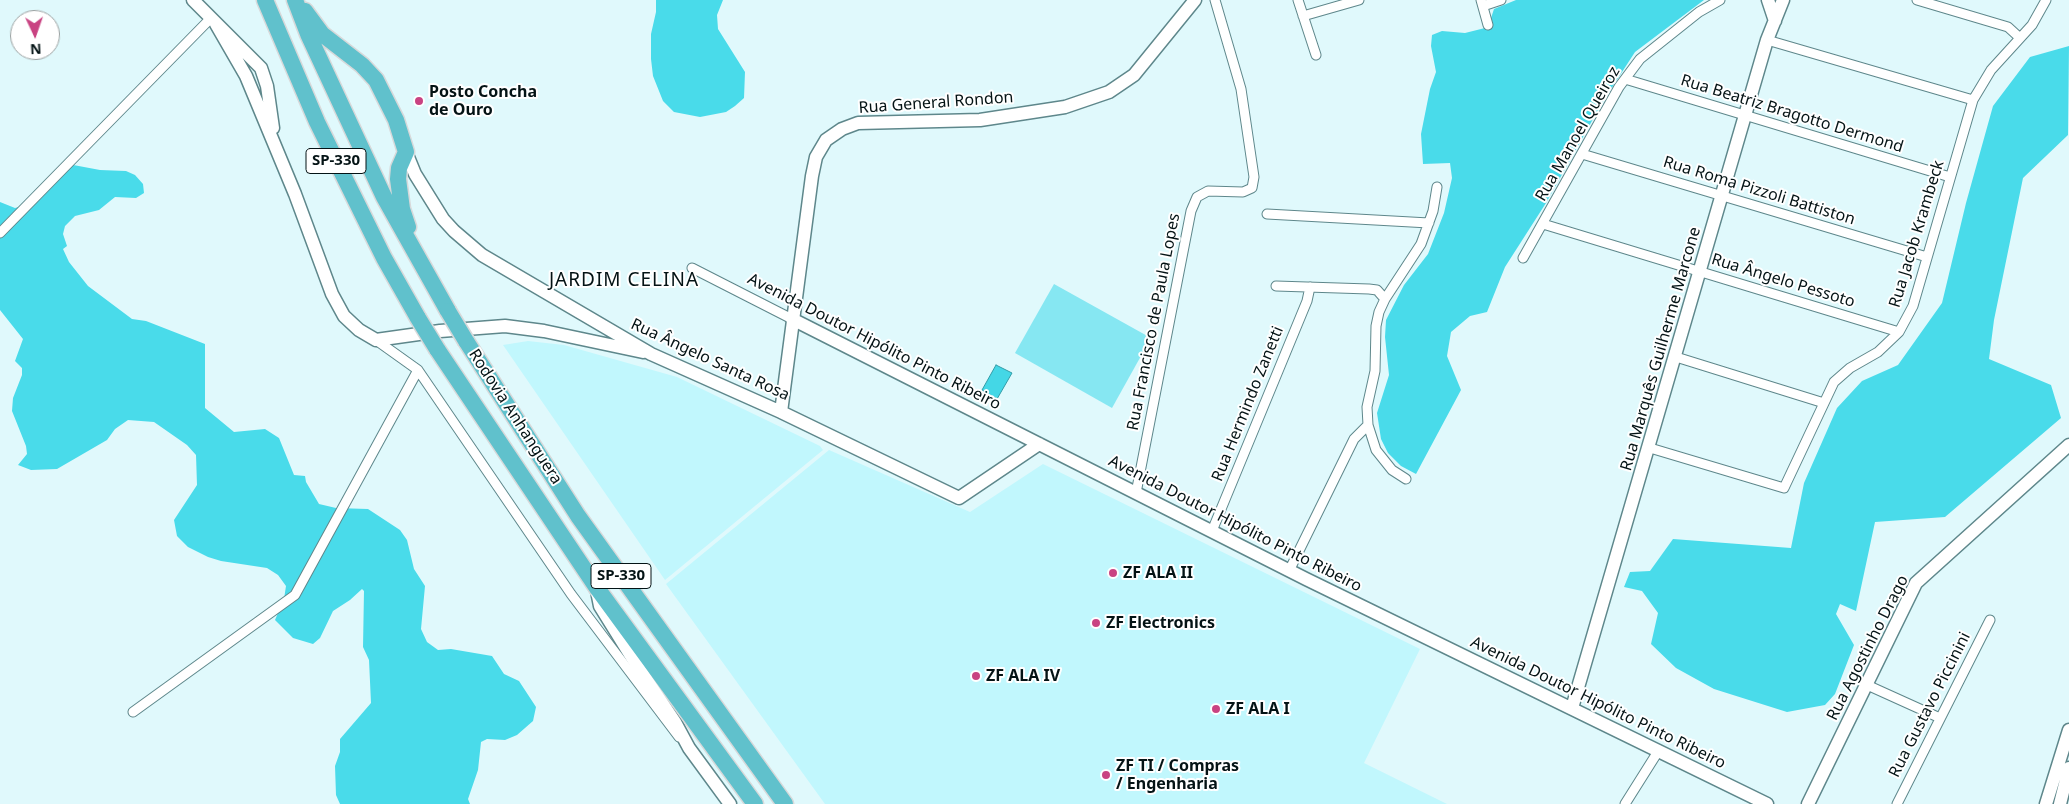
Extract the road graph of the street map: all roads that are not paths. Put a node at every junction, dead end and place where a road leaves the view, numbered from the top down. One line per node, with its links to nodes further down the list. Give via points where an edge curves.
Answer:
1 (193, 0): 17 (street)
2 (265, 0): 62 (highway, Rodovia Anhanguera / SP-330, bridge, via 321,131 384,258 437,349)
3 (295, 0): 40 (highway, Rodovia Anhanguera / SP-330, via 368,164)
4 (300, 0): 29 (highway, via 322,34 376,80 396,120)
5 (1195, 0): 46 (street, Rua General Rondon, via 1134,75 1109,92 1065,107 980,120 858,123 826,140 816,157 812,176)
6 (1214, 0): 59 (street, Rua Francisco de Paula Lopes, via 1241,89 1254,177 1252,188 1243,192 1208,190 1197,197 1191,211)
7 (1298, 0): 16 (street)
8 (1359, 0): 16 (street)
9 (1501, 0): 15 (street)
10 (1720, 0): 25 (street, Rua Manoel Queiroz, via 1699,12 1640,59)
11 (1768, 0): 18 (street)
12 (1783, 0): 18 (street, Rua Marquês Guilherme Marcone)
13 (1917, 0): 20 (street, via 2008,27)
14 (2046, 0): 20 (street, Rua Jacob Krambeck, via 2032,25)
15 (1482, 3): 19 (street)
16 (1303, 16): 22 (street)
17 (213, 21): 23 (street, via 250,54); 24 (street); 37 (street)
18 (1775, 21): 21 (street, Rua Marquês Guilherme Marcone)
19 (1488, 25)
20 (2020, 38): 26 (street, Rua Jacob Krambeck, via 1991,70)
21 (1767, 40): 26 (street); 27 (street, Rua Marquês Guilherme Marcone)
22 (1316, 55)
23 (263, 72): 24 (street, via 258,81); 28 (street)
24 (247, 78): 28 (street)
25 (1625, 79): 27 (street, Rua Beatriz Bragotto Dermond); 30 (street, Rua Manoel Queiroz)
26 (1973, 100): 31 (street, Rua Jacob Krambeck)
27 (1746, 116): 31 (street, Rua Beatriz Bragotto Dermond); 33 (street, Rua Marquês Guilherme Marcone)
28 (277, 150): 48 (street, via 332,294 344,316)
29 (406, 152): 40 (highway, via 399,168 400,194); 49 (street, Rua Ângelo Santa Rosa, via 415,174 443,219 482,255)
30 (1582, 154): 33 (street, Rua Roma Pizzoli Battiston); 36 (street, Rua Manoel Queiroz)
31 (1950, 177): 38 (street, Rua Jacob Krambeck)
32 (1437, 187): 35 (street)
33 (1723, 196): 38 (street, Rua Roma Pizzoli Battiston); 42 (street, Rua Marquês Guilherme Marcone)
34 (1267, 214): 35 (street)
35 (1429, 223): 45 (street, via 1416,253)
36 (1543, 224): 39 (street, Rua Manoel Queiroz); 42 (street, Rua Ângelo Pessoto)
37 (0, 233)
38 (1927, 256): 47 (street, Rua Jacob Krambeck, via 1913,306)
39 (1523, 258)
40 (420, 264): 74 (highway, Rodovia Anhanguera / SP-330, bridge, via 578,516)
41 (692, 268): 46 (street, Avenida Doutor Hipólito Pinto Ribeiro)
42 (1701, 272): 47 (street, Rua Ângelo Pessoto); 50 (street, Rua Marquês Guilherme Marcone)
43 (1276, 286): 44 (street)
44 (1310, 287): 45 (street, via 1369,288 1377,290); 60 (street, Rua Hermindo Zanetti)
45 (1384, 298): 54 (street, via 1376,326 1376,361 1367,407)
46 (792, 319): 53 (street, Rua General Rondon); 55 (street, Avenida Doutor Hipólito Pinto Ribeiro)
47 (1900, 332): 52 (street, Rua Jacob Krambeck, via 1878,352 1850,368 1834,382)
48 (376, 340): 49 (street, via 505,326); 51 (street)
49 (650, 354): 53 (street, Rua Ângelo Santa Rosa)
50 (1676, 357): 52 (street); 57 (street, Rua Marquês Guilherme Marcone)
51 (418, 370): 66 (street, via 295,595); 69 (street, via 571,594 651,698 666,723)
52 (1824, 403): 57 (street, Rua Jacob Krambeck, via 1784,488)
53 (781, 412): 55 (street, Rua Ângelo Santa Rosa, via 959,498)
54 (1368, 425): 58 (street, via 1381,457); 61 (street, via 1354,439)
55 (1039, 444): 59 (street, Avenida Doutor Hipólito Pinto Ribeiro)
56 (2069, 445): 64 (street, Rua Agostinho Drago, via 1916,583)
57 (1650, 448): 65 (street, Rua Marquês Guilherme Marcone)
58 (1406, 479)
59 (1136, 493): 60 (street, Avenida Doutor Hipólito Pinto Ribeiro)
60 (1212, 532): 61 (street, Avenida Doutor Hipólito Pinto Ribeiro)
61 (1289, 571): 65 (street, Avenida Doutor Hipólito Pinto Ribeiro)
62 (597, 588): 69 (street, via 600,606); 73 (highway, Rodovia Anhanguera / SP-330)
63 (1990, 620): 67 (street, Rua Gustavo Piccinini)
64 (1867, 685): 67 (street); 77 (street, Rua Agostinho Drago)
65 (1572, 708): 70 (street, Avenida Doutor Hipólito Pinto Ribeiro)
66 (133, 712)
67 (1940, 718): 78 (street, Rua Gustavo Piccinini)
68 (2069, 730): 79 (street)
69 (689, 748): 72 (street)
70 (1658, 750): 75 (street); 76 (street, Avenida Doutor Hipólito Pinto Ribeiro)
71 (2069, 768): 80 (street)
72 (730, 804)
73 (755, 804)
74 (785, 804)
75 (1625, 804)
76 (1767, 804)
77 (1808, 804)
78 (1897, 804)
79 (2046, 804)
80 (2060, 804)

